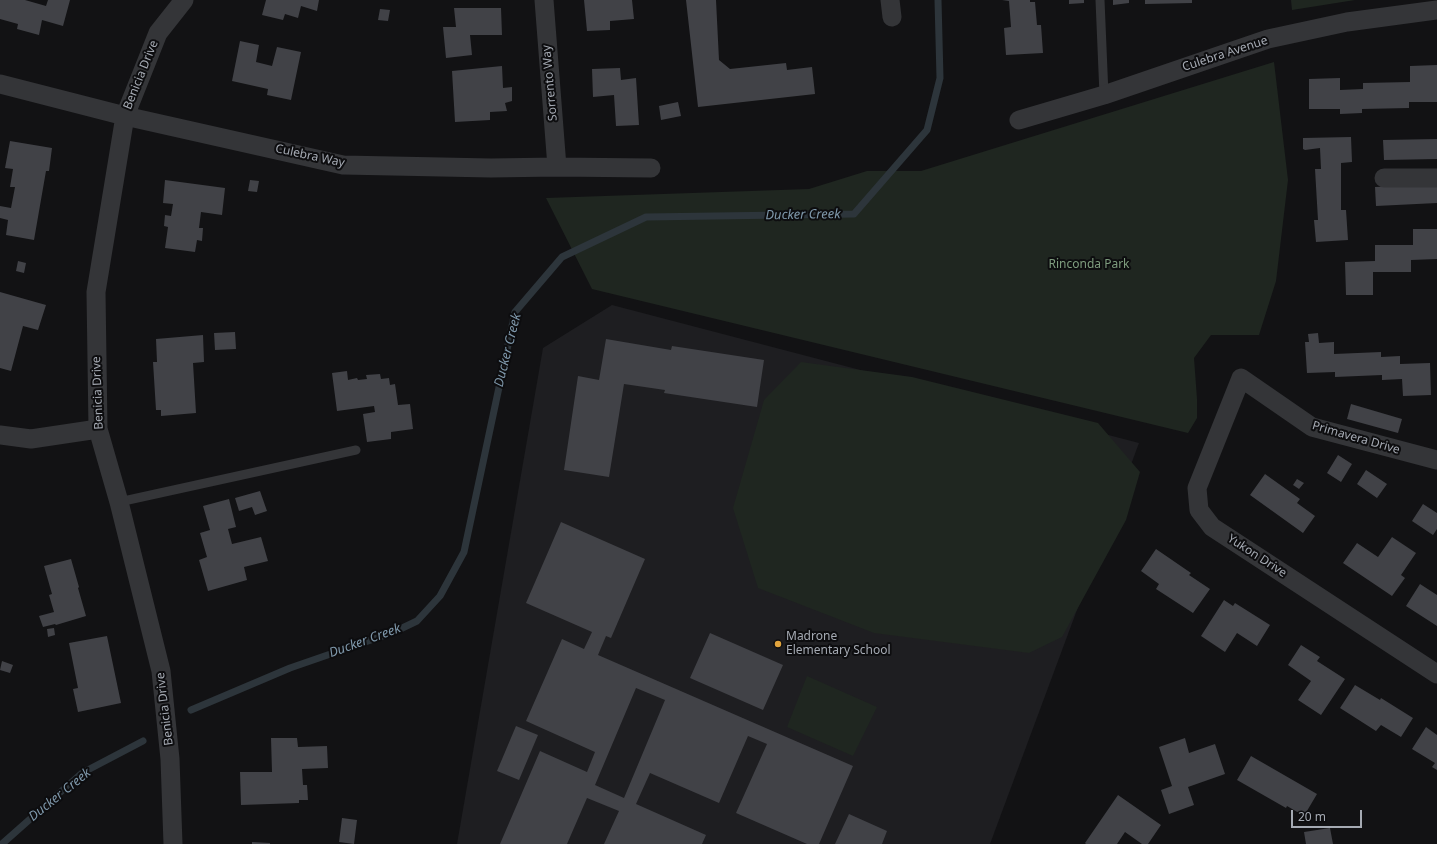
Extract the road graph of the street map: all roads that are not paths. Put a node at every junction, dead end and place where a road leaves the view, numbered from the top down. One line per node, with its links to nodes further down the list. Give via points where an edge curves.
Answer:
1 (184, 0): 7 (street, Benicia Drive, via 158,33)
2 (544, 0): 9 (street, Sorrento Way)
3 (1100, 0): 6 (lane)
4 (1437, 10): 6 (street, Culebra Avenue, via 1347,22 1268,39)
5 (0, 84): 7 (street, Culebra Way)
6 (1104, 95): 8 (street, Culebra Avenue)
7 (125, 116): 9 (street, Culebra Way, via 343,164); 14 (street, Benicia Drive, via 96,292)
8 (1019, 120)
9 (558, 167): 10 (street, Culebra Way)
10 (651, 168)
11 (1384, 178): 12 (street)
12 (1437, 178)
13 (1241, 378): 17 (street, Primavera Drive, via 1312,427); 19 (street, Yukon Drive, via 1197,488 1199,510 1212,527)
14 (98, 429): 15 (street, via 31,439); 18 (street, Benicia Drive)
15 (0, 435)
16 (356, 450): 18 (lane)
17 (1437, 460)
18 (119, 502): 20 (street, Benicia Drive, via 161,671 170,759)
19 (1437, 674)
20 (173, 844)

